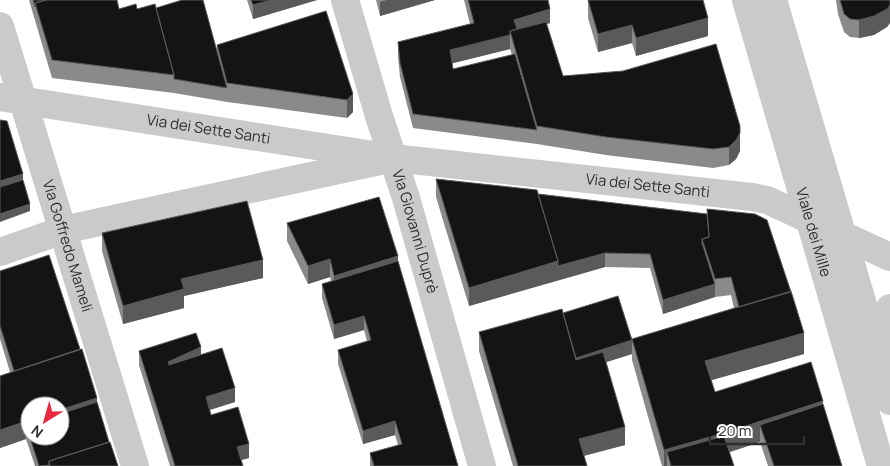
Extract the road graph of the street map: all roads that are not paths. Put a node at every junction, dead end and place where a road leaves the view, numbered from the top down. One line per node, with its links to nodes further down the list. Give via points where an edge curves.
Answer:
1 (345, 0): 6 (street, Via Giovanni Duprè)
2 (746, 0): 7 (street, Viale dei Mille)
3 (773, 0): 9 (street, Viale dei Mille)
4 (0, 26): 5 (street, Via Goffredo Mameli)
5 (12, 99): 6 (street, Via dei Sette Santi); 8 (street, Via Goffredo Mameli)
6 (393, 158): 7 (street, Via dei Sette Santi, via 752,197 767,200); 8 (street, Via dei Sette Santi); 16 (street, Via Giovanni Duprè)
7 (810, 219): 9 (street, Via dei Sette Santi); 17 (street, Viale dei Mille)
8 (63, 230): 10 (street, Via dei Sette Santi); 15 (street, Via Goffredo Mameli)
9 (843, 236): 11 (street, Via dei Sette Santi); 13 (street, Viale dei Mille)
10 (0, 252)
11 (890, 257)
12 (890, 308): 13 (street)
13 (876, 354): 14 (street, Viale dei Mille)
14 (890, 401)
15 (135, 466)
16 (482, 466)
17 (880, 466)

